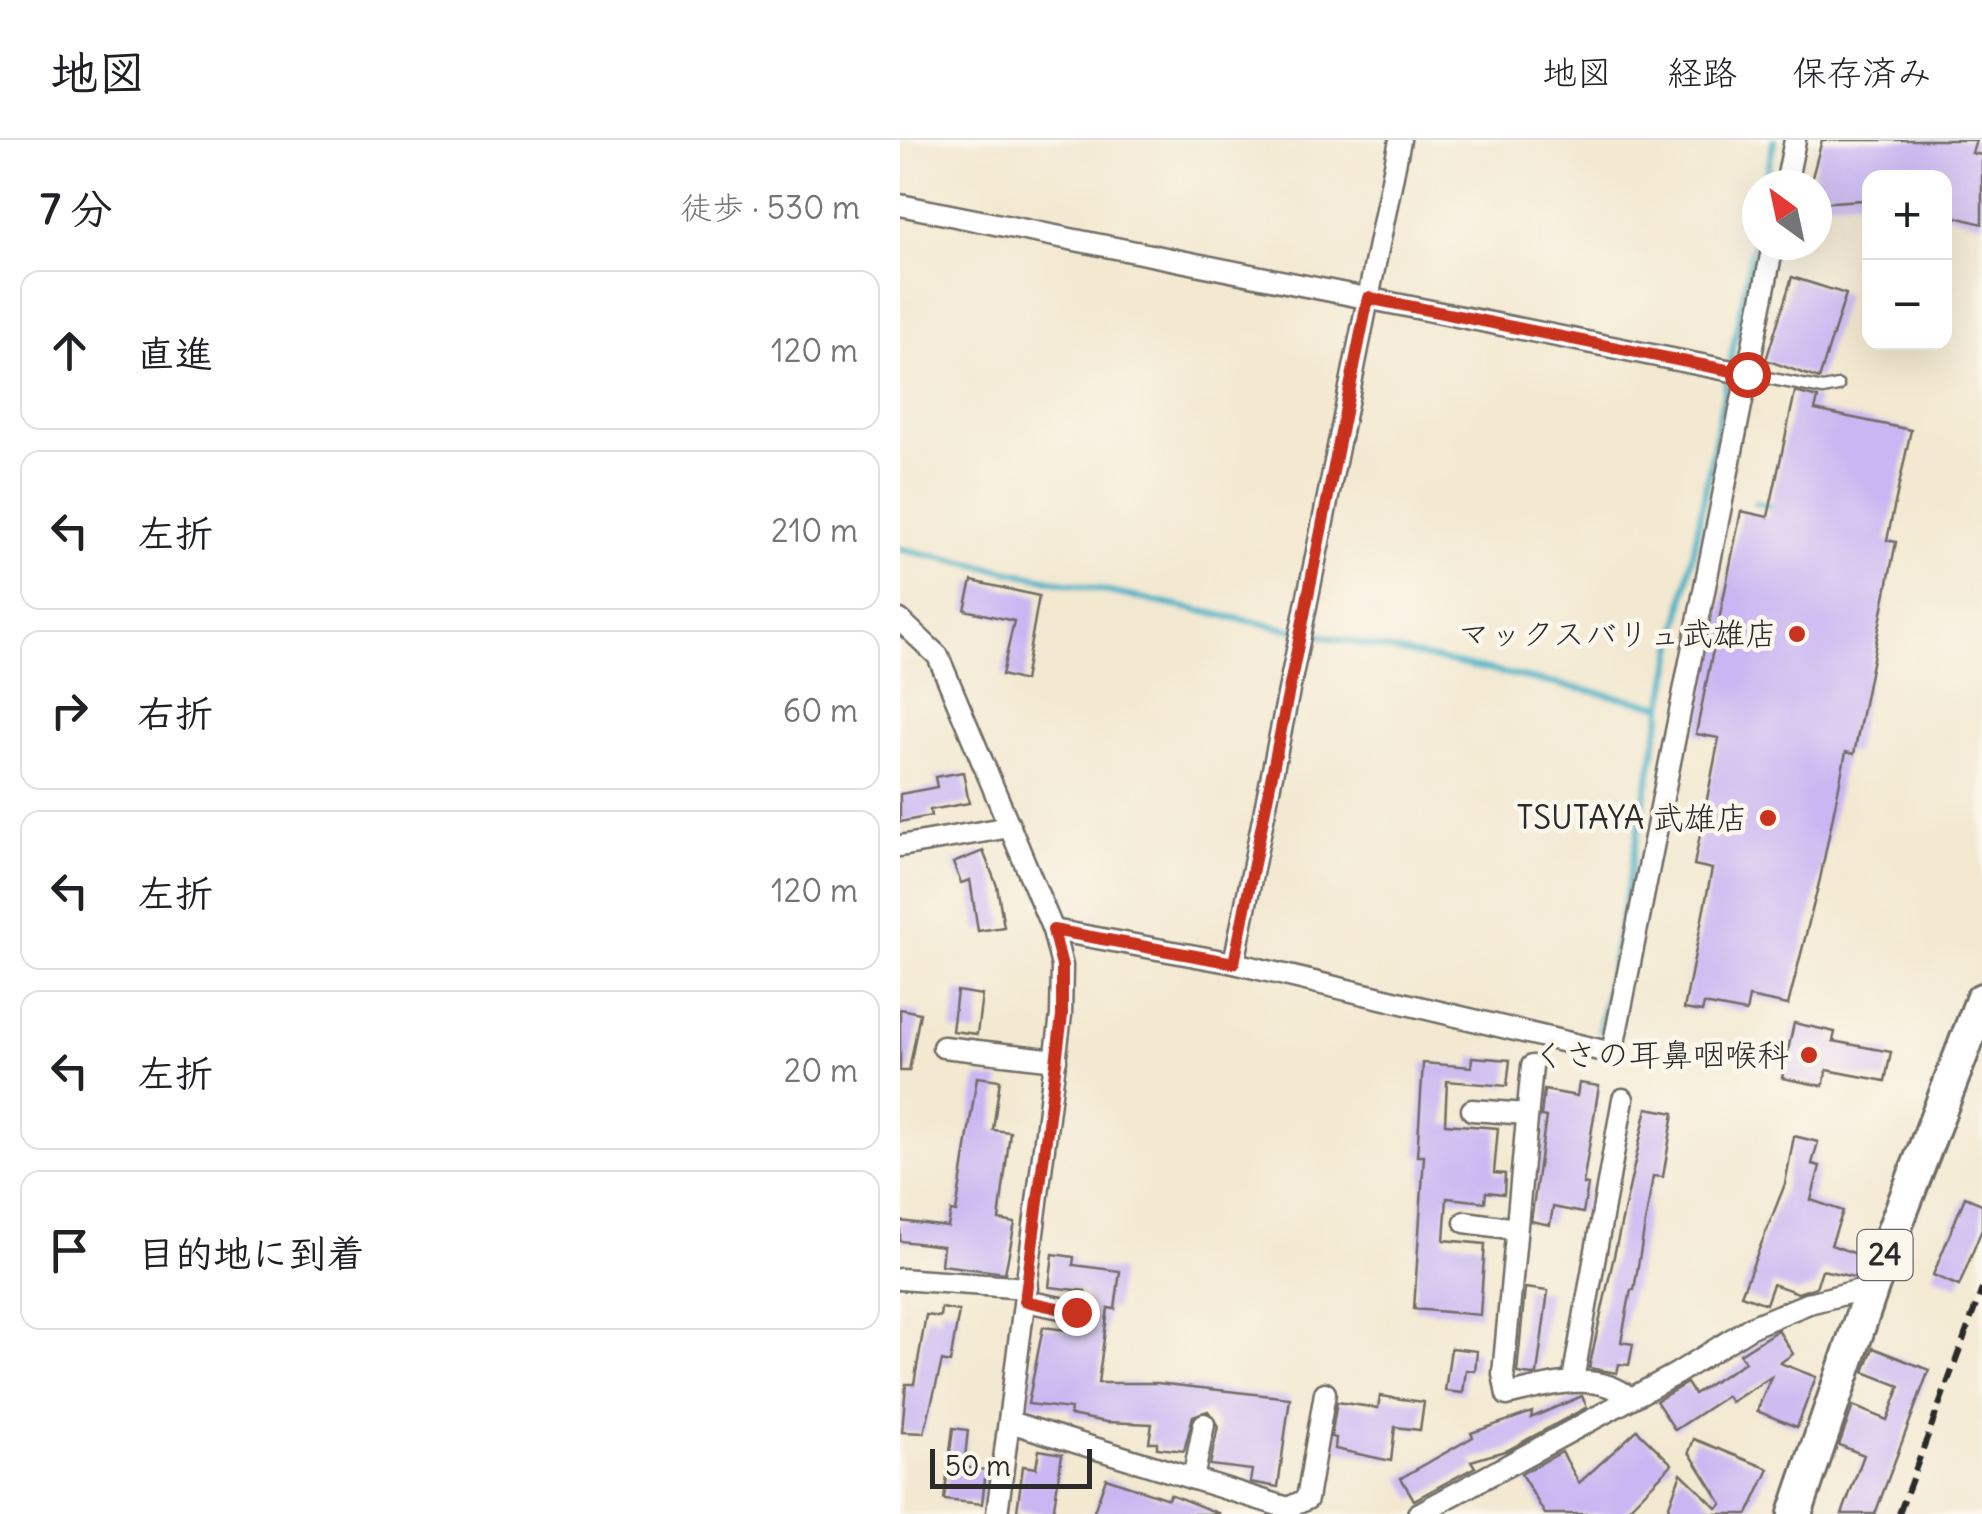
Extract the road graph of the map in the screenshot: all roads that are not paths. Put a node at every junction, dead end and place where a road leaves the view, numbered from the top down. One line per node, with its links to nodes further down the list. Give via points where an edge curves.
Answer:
1 (1400, 140): 6 (street)
2 (1795, 140): 3 (street)
3 (1789, 170)
4 (900, 205): 6 (street)
5 (1771, 260): 7 (street)
6 (1368, 298): 7 (street); 13 (street)
7 (1747, 374): 8 (lane, via 1823,390); 13 (street, via 1612,1053)
8 (1838, 386)
9 (900, 620): 10 (street, via 938,656)
10 (1010, 827): 11 (street); 12 (street)
11 (900, 846)
12 (1053, 930): 13 (street); 16 (street, via 1062,966)
13 (1234, 963)
14 (1982, 1000): 24 (main road, 24)
15 (943, 1047): 16 (street)
16 (1056, 1060): 25 (street)
17 (1532, 1066): 20 (street)
18 (1623, 1099): 27 (street)
19 (1472, 1110): 20 (street)
20 (1527, 1114): 22 (street)
21 (1465, 1222): 22 (street)
22 (1516, 1230): 27 (street, via 1503,1374 1507,1394)
23 (900, 1279): 25 (street)
24 (1872, 1287): 29 (street, via 1809,1302 1753,1326); 36 (main road, 24)
25 (1026, 1294): 26 (street); 30 (street)
26 (1076, 1312)
27 (1574, 1380): 29 (street, via 1620,1389)
28 (1325, 1392): 33 (street, via 1307,1498)
29 (1630, 1398): 35 (street)
30 (1010, 1422): 32 (street); 34 (street)
31 (1204, 1424): 32 (street)
32 (1193, 1479): 33 (street)
33 (1287, 1511)
34 (997, 1514)
35 (1418, 1514)
36 (1795, 1514)

